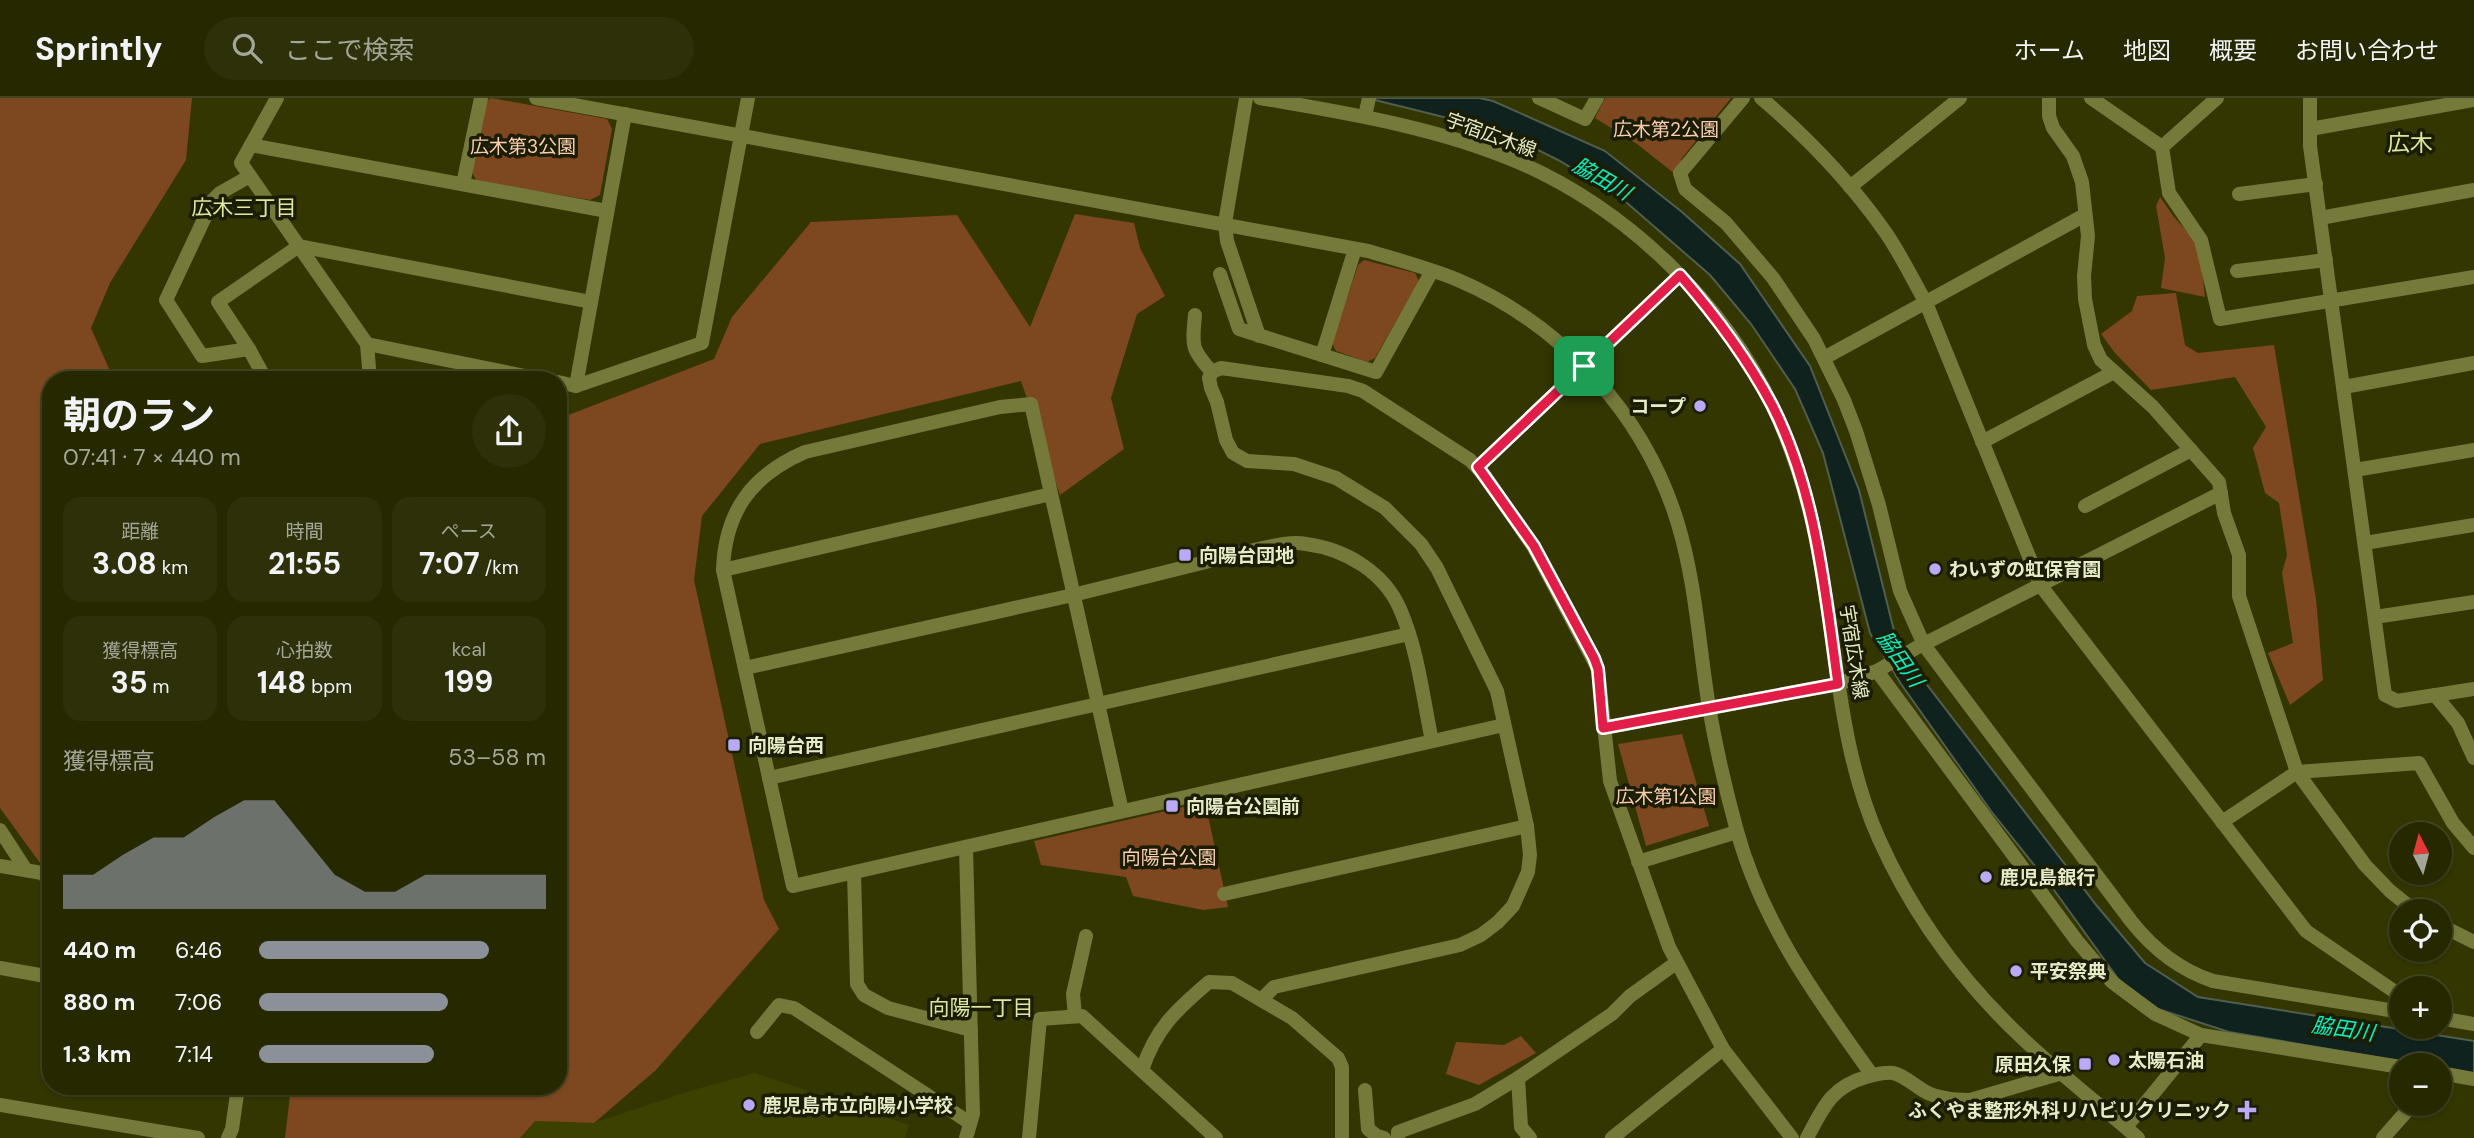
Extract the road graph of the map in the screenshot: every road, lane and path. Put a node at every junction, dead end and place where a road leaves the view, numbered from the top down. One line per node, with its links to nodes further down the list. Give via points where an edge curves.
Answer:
1 (277, 98): 21 (street)
2 (481, 98): 24 (street)
3 (536, 98): 18 (street)
4 (748, 98): 20 (street)
5 (1246, 98): 32 (street)
6 (1259, 98): 17 (street, 宇宿広木線)
7 (1539, 98): 8 (street, via 1585,119)
8 (1597, 98)
9 (1742, 98): 49 (street, via 1681,173 1685,189 1726,223 1765,269)
10 (1761, 98): 26 (street)
11 (1960, 98): 26 (street)
12 (2049, 98): 30 (street, via 2053,128 2079,171)
13 (2091, 98): 22 (street)
14 (2217, 98): 22 (street)
15 (2310, 98): 19 (street)
16 (2474, 100): 19 (street)
17 (1367, 106): 39 (street, 宇宿広木線, via 1539,173 1626,226)
18 (625, 114): 20 (street); 29 (street)
19 (2310, 129): 25 (street)
20 (741, 135): 32 (street); 58 (street, via 702,343)
21 (251, 145): 23 (street, via 241,163); 24 (street)
22 (2162, 146): 41 (street, via 2169,193 2201,240 2220,319)
23 (250, 176): 33 (street); 47 (street, via 213,200 166,300 202,356)
24 (463, 184): 29 (street)
25 (2316, 184): 28 (street); 31 (street)
26 (1850, 187): 43 (street, via 1886,233)
27 (2474, 190): 31 (street)
28 (2239, 194)
29 (607, 211): 42 (street)
30 (2085, 215): 43 (street); 56 (street, via 2089,325 2101,360)
31 (2320, 218): 35 (street)
32 (1225, 223): 34 (street); 45 (street)
33 (299, 246): 42 (street); 46 (street); 47 (street, via 218,302)
34 (1355, 248): 36 (street); 48 (street)
35 (2326, 260): 37 (street); 41 (street)
36 (1432, 271): 48 (street, via 1376,372); 51 (street, via 1517,310)
37 (2237, 271)
38 (1220, 274): 45 (street, via 1239,328)
39 (1680, 275): 51 (street); 79 (street, 宇宿広木線, via 1746,360 1773,407 1790,450 1815,537)
40 (2474, 277): 41 (street)
41 (2332, 301): 59 (street)
42 (591, 302): 58 (street)
43 (1925, 302): 49 (street); 60 (street)
44 (1195, 315): 55 (street, via 1195,354)
45 (1259, 336): 48 (street)
46 (367, 344): 53 (street); 54 (street)
47 (249, 349): 52 (street)
48 (1322, 355)
49 (1824, 358): 76 (street, via 1856,432)
50 (2474, 363): 59 (street)
51 (1584, 366): 63 (street); 83 (street, via 1628,418 1663,483 1689,575)
52 (261, 371)
53 (369, 371)
54 (500, 371)
55 (1212, 372): 63 (street, via 1229,368 1356,389); 84 (street, via 1211,388 1233,453 1247,461 1294,464 1336,478 1385,508 1421,544 1497,691)
56 (2114, 373): 60 (street); 61 (street, via 2153,407)
57 (567, 384): 58 (street)
58 (576, 386)
59 (2344, 387): 64 (street)
60 (1982, 442): 71 (street)
61 (2191, 450): 66 (street, via 2220,482); 67 (street)
62 (2474, 450): 64 (street)
63 (1478, 467): 85 (street, via 1534,546 1594,658)
64 (2355, 470): 69 (street)
65 (1051, 494): 70 (street); 70 (street, via 1031,404 818,449 785,461 750,488 729,527); 72 (street)
66 (2221, 494): 71 (street); 88 (street, via 2239,555 2239,596)
67 (2085, 506)
68 (2474, 526): 69 (street)
69 (2365, 543): 74 (street)
70 (723, 570): 77 (street)
71 (2041, 586): 76 (street); 91 (street)
72 (1073, 595): 75 (street, via 1280,544 1304,543 1351,557 1372,573 1388,588); 77 (street); 82 (street)
73 (2474, 602): 74 (street)
74 (2375, 617): 81 (street, via 2385,695 2397,701)
75 (1409, 634): 82 (street); 86 (street)
76 (1920, 647): 78 (street); 112 (street, via 2160,953 2213,981)
77 (744, 668): 89 (street)
78 (1880, 668): 79 (street); 118 (street, via 2096,965 2155,1014)
79 (1838, 684): 83 (street); 122 (street, 宇宿広木線, via 1851,754 1877,835 1919,915 1977,990)
80 (2474, 689): 81 (street)
81 (2435, 695): 87 (street, via 2458,723)
82 (1097, 704): 89 (street); 90 (street)
83 (1710, 709): 85 (street); 94 (street)
84 (1504, 725): 86 (street); 92 (street)
85 (1603, 728): 97 (street, via 1610,781)
86 (1432, 741): 90 (street)
87 (2474, 758)
88 (2297, 772): 91 (street); 96 (street, via 2418,763 2453,823); 103 (street, via 2365,865)
89 (769, 778): 101 (street, via 793,886)
90 (1122, 811): 95 (street)
91 (2222, 822): 110 (street, via 2306,930)
92 (1527, 826): 102 (street); 111 (street, via 1530,855 1521,891 1513,906 1480,935 1460,945 1274,987)
93 (0, 830): 99 (street)
94 (1737, 832): 97 (street); 123 (street, via 1798,971)
95 (967, 848): 101 (street); 116 (street)
96 (2474, 848)
97 (1638, 862): 107 (street)
98 (0, 866): 99 (street)
99 (26, 870): 100 (street)
100 (42, 873)
101 (854, 873): 116 (street, via 857,984 864,995 888,1008)
102 (1224, 894)
103 (2400, 899)
104 (2452, 931): 106 (street)
105 (1086, 936): 113 (street, via 1073,994)
106 (2474, 942)
107 (1676, 963): 119 (street); 125 (street, via 1612,1014)
108 (0, 968): 109 (street)
109 (42, 975)
110 (2389, 988)
111 (1261, 1000): 121 (street, via 1232,983 1209,982 1172,1014); 140 (street, via 1292,1018 1338,1058 1342,1067)
112 (2389, 1010)
113 (1075, 1016): 121 (street, via 1082,1016); 138 (street, via 1040,1019)
114 (2452, 1020): 115 (street)
115 (2474, 1024)
116 (971, 1030): 131 (street)
117 (757, 1032): 131 (street, via 779,1005 794,1008)
118 (2201, 1035): 120 (street); 134 (street)
119 (1723, 1049): 144 (street); 145 (street)
120 (2389, 1065)
121 (1142, 1070): 139 (street)
122 (2062, 1073): 123 (street, via 1970,1100 1929,1094 1894,1073); 134 (street, 宇宿広木線)
123 (1872, 1076): 132 (street, via 1838,1089)
124 (2452, 1076): 126 (street)
125 (1518, 1078): 142 (street, via 1475,1104 1398,1132); 143 (street, via 1521,1127)
126 (2474, 1079)
127 (1365, 1090): 141 (street, via 1368,1129)
128 (237, 1095): 136 (street)
129 (0, 1105): 133 (street)
130 (2402, 1116): 149 (street)
131 (970, 1123): 137 (street)
132 (1815, 1125): 146 (street); 147 (street)
133 (116, 1131): 135 (street)
134 (2122, 1133): 148 (street, 宇宿広木線)
135 (198, 1138)
136 (228, 1138)
137 (966, 1138)
138 (1029, 1138)
139 (1216, 1138)
140 (1342, 1138)
141 (1384, 1138)
142 (1398, 1138)
143 (1530, 1138)
144 (1612, 1138)
145 (1792, 1138)
146 (1807, 1138)
147 (1825, 1138)
148 (2138, 1138)
149 (2383, 1138)

